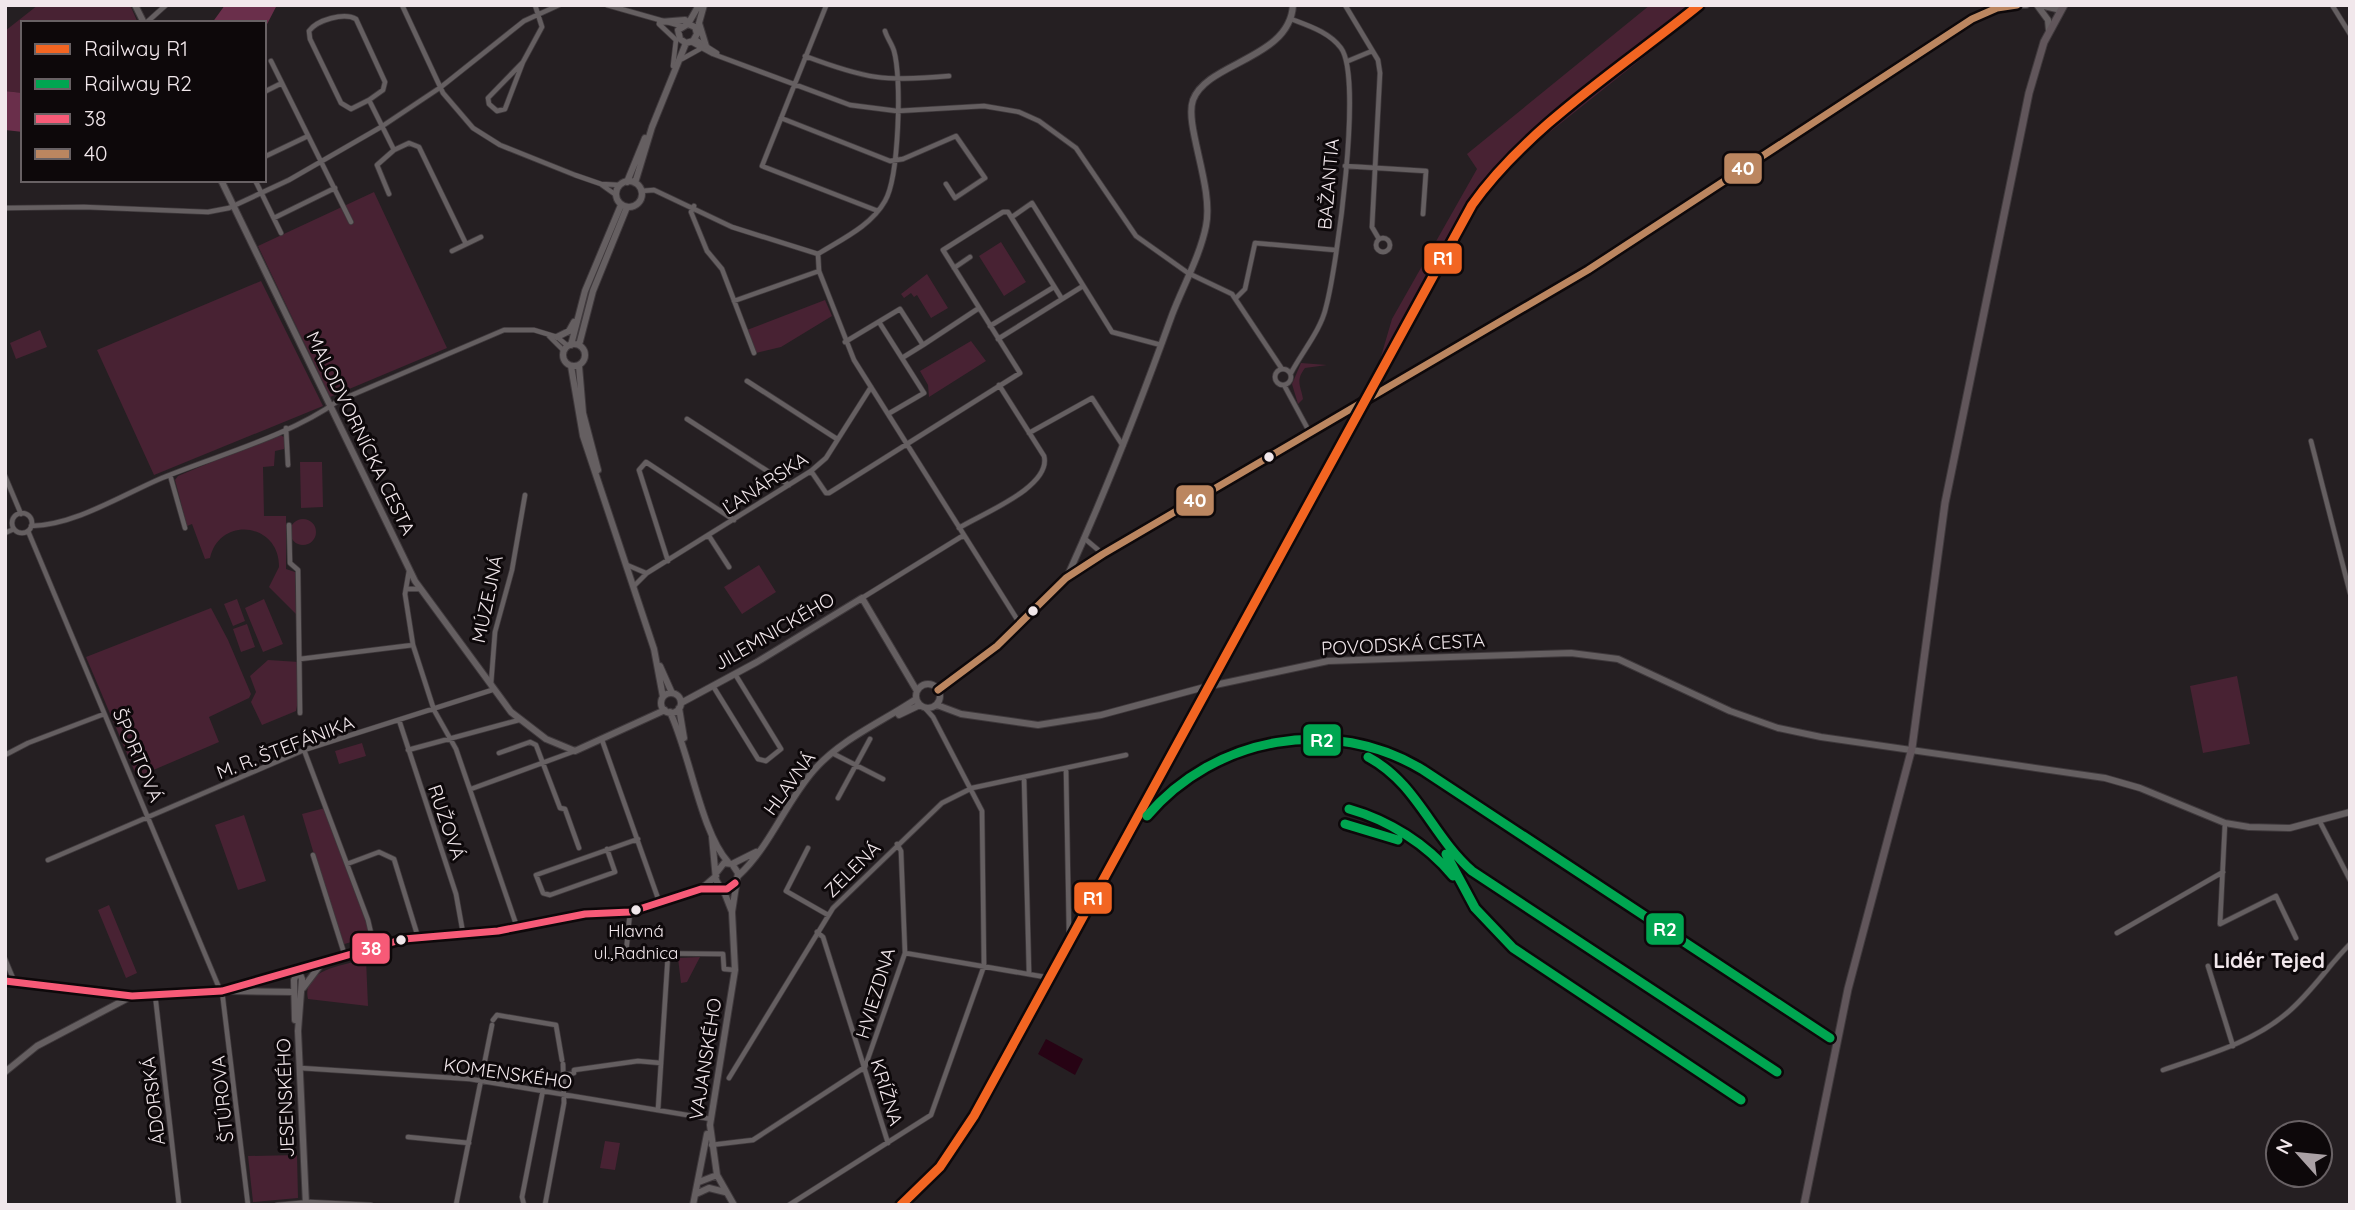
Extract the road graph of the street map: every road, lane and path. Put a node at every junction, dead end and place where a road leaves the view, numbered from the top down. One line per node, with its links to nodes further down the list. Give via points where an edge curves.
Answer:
1 (135, 5): 17 (main road)
2 (166, 5): 18 (street)
3 (402, 5): 36 (street)
4 (535, 5): 15 (street)
5 (559, 5): 15 (street)
6 (607, 5): 19 (street)
7 (700, 5): 19 (main road, via 683,21); 20 (main road); 25 (main road)
8 (1293, 5): 16 (main road)
9 (1345, 5): 26 (street)
10 (2022, 5): 113 (main road, via 1992,9 1972,19 1588,270)
11 (2039, 5): 14 (main road); 22 (main road)
12 (2332, 5): 23 (street)
13 (825, 6): 27 (street)
14 (2062, 8): 22 (main road)
15 (539, 12): 30 (street, via 542,27); 36 (street)
16 (1291, 19): 29 (street, via 1329,36); 79 (main road, via 1272,43 1205,85 1191,103 1207,218)
17 (144, 21)
18 (147, 21)
19 (658, 22): 20 (street); 24 (street); 31 (street, via 676,40)
20 (688, 26): 24 (main road); 24 (main road)
21 (884, 32): 33 (street, via 894,52)
22 (2049, 32): 180 (main road, via 2029,93 1945,503)
23 (2350, 34)
24 (686, 39): 25 (street); 31 (main road)
25 (703, 47): 31 (street); 35 (street)
26 (1373, 51): 29 (street); 48 (street, via 1380,73)
27 (805, 56): 33 (street, via 858,76); 35 (street)
28 (271, 61): 34 (street)
29 (1348, 61): 47 (street, BAŽANTIA)
30 (523, 62): 30 (street, via 488,98 497,111 505,108)
31 (675, 66): 51 (main road)
32 (949, 76): 33 (street)
33 (898, 81): 39 (street)
34 (282, 83): 37 (street); 42 (street)
35 (794, 84): 39 (street, via 850,105); 40 (street)
36 (440, 88): 41 (street); 52 (street, via 473,128 522,154)
37 (266, 91)
38 (369, 100): 38 (street, via 383,90 385,82 357,21 347,16 314,25 309,36 341,103 351,108); 41 (street)
39 (897, 111): 45 (street); 79 (street, via 984,106 1039,121 1076,148 1136,236)
40 (781, 118): 45 (street); 64 (street, via 762,166)
41 (381, 127): 43 (street); 46 (street)
42 (308, 136): 44 (street); 46 (street)
43 (394, 150): 58 (street, via 377,165); 72 (street, via 409,142 419,147)
44 (266, 156)
45 (895, 161): 53 (street, via 956,136 985,178 955,198); 64 (street, via 891,190)
46 (321, 162): 55 (street); 57 (street)
47 (1345, 166): 48 (street); 73 (street, BAŽANTIA)
48 (1376, 169): 65 (street, via 1426,171); 71 (street, via 1371,227)
49 (222, 182): 60 (main road, MALODVORNÍCKA CESTA)
50 (256, 182): 57 (street)
51 (631, 182): 54 (main road); 56 (main road)
52 (601, 184): 54 (street); 59 (street)
53 (946, 184)
54 (620, 185): 59 (main road)
55 (335, 188): 67 (street); 68 (street)
56 (641, 191): 61 (main road, via 637,204); 62 (street, via 654,191)
57 (261, 193): 60 (street); 67 (street)
58 (389, 194)
59 (616, 195): 61 (main road)
60 (234, 206): 63 (street, via 208,212 83,206); 106 (main road, MALODVORNÍCKA CESTA)
61 (624, 206): 86 (main road); 95 (main road)
62 (694, 206): 75 (street, via 732,227); 84 (street, via 691,212 707,251 722,269)
63 (5, 208)
64 (878, 211): 75 (street)
65 (1423, 214)
66 (1012, 217): 77 (street, via 1003,212 943,250); 80 (street, via 1032,203); 81 (street)
67 (274, 218): 69 (street)
68 (351, 222)
69 (281, 233)
70 (481, 237): 72 (street)
71 (1379, 239)
72 (466, 244): 74 (street)
73 (1335, 250): 83 (street, via 1255,243 1245,289); 101 (street, BAŽANTIA, via 1326,309)
74 (452, 251)
75 (818, 254): 78 (street)
76 (970, 257): 77 (street)
77 (954, 268): 85 (street)
78 (819, 271): 84 (street); 92 (street)
79 (1188, 273): 83 (street); 94 (main road)
80 (1083, 286): 82 (street); 94 (street, via 1112,332)
81 (1054, 287): 82 (street); 88 (street)
82 (1064, 298): 91 (street)
83 (1236, 298): 100 (street)
84 (734, 301): 96 (street)
85 (979, 308): 88 (street); 93 (street)
86 (577, 313): 90 (main road, via 569,331); 95 (main road)
87 (879, 322): 92 (street); 93 (street, via 900,309); 97 (street)
88 (990, 326): 91 (street)
89 (545, 333): 90 (street); 95 (street); 106 (street, via 522,328 496,332)
90 (556, 337): 95 (street)
91 (998, 339): 103 (street, via 1020,373)
92 (845, 342): 105 (street)
93 (923, 345): 97 (street)
94 (1161, 345): 117 (main road)
95 (570, 347): 98 (main road, via 564,360); 99 (main road, via 585,356)
96 (754, 353)
97 (902, 358): 108 (street, via 924,393)
98 (571, 366): 99 (main road); 123 (main road, via 577,413)
99 (579, 366): 123 (main road, via 583,413)
100 (1282, 369): 101 (street); 104 (street, via 1275,377)
101 (1291, 373): 104 (street, via 1291,381)
102 (747, 381): 114 (street)
103 (999, 385): 112 (street); 116 (street)
104 (1284, 385): 113 (street)
105 (871, 387): 108 (street); 114 (street, ĽANÁRSKA)
106 (331, 407): 107 (street); 110 (main road, MALODVORNÍCKA CESTA)
107 (322, 413): 110 (street); 111 (street)
108 (888, 414): 116 (street)
109 (687, 419): 122 (street)
110 (337, 421): 143 (main road, MALODVORNÍCKA CESTA)
111 (286, 428): 118 (street); 120 (street)
112 (1029, 433): 117 (street, via 1092,398); 131 (street, via 1045,460 1036,484)
113 (1310, 433): 139 (main road)
114 (837, 439): 119 (street, ĽANÁRSKA)
115 (2311, 441): 149 (street)
116 (906, 443): 119 (street, via 826,493); 131 (street)
117 (1123, 446): 137 (main road)
118 (288, 465)
119 (811, 471): 122 (street, ĽANÁRSKA)
120 (170, 475): 128 (street); 130 (street)
121 (5, 477): 125 (street)
122 (789, 485): 126 (street, ĽANÁRSKA)
123 (601, 486): 141 (main road)
124 (524, 495): 159 (street, MÚZEJNÁ, via 512,570 495,632)
125 (21, 514): 127 (street, via 29,517); 132 (street, via 13,520)
126 (734, 520): 136 (street, ĽANÁRSKA); 140 (street, via 646,463 639,470)
127 (32, 526): 128 (street); 133 (street)
128 (41, 526): 138 (street)
129 (289, 526): 154 (street, via 290,563 298,569)
130 (185, 528)
131 (960, 528): 135 (street)
132 (14, 529): 133 (street); 134 (street)
133 (28, 531): 138 (street, ŠPORTOVÁ)
134 (5, 533)
135 (964, 535): 150 (street); 151 (street)
136 (709, 536): 140 (street, ĽANÁRSKA); 142 (street)
137 (1084, 538): 139 (street); 145 (main road)
138 (33, 543): 171 (street, ŠPORTOVÁ)
139 (1103, 554): 145 (main road)
140 (668, 561): 144 (street, ĽANÁRSKA)
141 (627, 565): 144 (street); 146 (main road)
142 (729, 568)
143 (409, 569): 147 (street); 148 (main road, MALODVORNÍCKA CESTA)
144 (646, 573): 146 (street, ĽANÁRSKA)
145 (1066, 578): 151 (main road)
146 (634, 586): 153 (main road)
147 (406, 589): 148 (street); 152 (street)
148 (420, 589): 159 (main road, MALODVORNÍCKA CESTA)
149 (2350, 593)
150 (862, 598): 155 (main road, JILEMNICKÉHO); 156 (main road, JILEMNICKÉHO)
151 (1021, 625): 160 (main road)
152 (413, 645): 154 (street); 168 (street)
153 (656, 657): 163 (main road); 164 (main road)
154 (300, 659): 170 (street)
155 (908, 673): 157 (main road, JILEMNICKÉHO); 161 (main road, JILEMNICKÉHO)
156 (735, 674): 158 (main road, JILEMNICKÉHO); 158 (street, via 781,748 766,761 758,759)
157 (924, 684): 160 (main road); 161 (main road)
158 (712, 685): 162 (main road, JILEMNICKÉHO)
159 (491, 689): 168 (street, M. R. ŠTEFÁNIKA); 175 (main road)
160 (938, 690): 165 (main road)
161 (917, 691): 166 (main road)
162 (698, 692): 163 (main road, JILEMNICKÉHO); 167 (main road, JILEMNICKÉHO)
163 (674, 694): 164 (main road, JILEMNICKÉHO); 167 (main road)
164 (662, 699): 169 (main road); 173 (main road)
165 (937, 703): 166 (main road); 172 (street); 180 (main road, POVODSKÁ CESTA, via 1012,724 1038,726 1328,661 1557,653 1618,659 1730,711 1778,727)
166 (920, 704): 172 (street); 184 (main road, HLAVNÁ)
167 (680, 705): 169 (main road, JILEMNICKÉHO); 179 (main road)
168 (434, 710): 174 (street, M. R. ŠTEFÁNIKA); 176 (street)
169 (667, 711): 173 (main road); 179 (main road)
170 (300, 713)
171 (104, 714): 186 (street); 197 (street, ŠPORTOVÁ)
172 (932, 716): 193 (street)
173 (646, 717): 178 (main road)
174 (399, 720): 181 (street, M. R. ŠTEFÁNIKA); 182 (street, RUŽOVÁ)
175 (519, 720): 176 (street); 183 (main road, via 546,739)
176 (451, 737): 182 (street); 194 (street)
177 (870, 739): 189 (street)
178 (602, 740): 183 (main road); 201 (street)
179 (685, 747): 200 (main road)
180 (1912, 748): 199 (main road, POVODSKÁ CESTA, via 2105,778); 283 (main road, via 1848,989)
181 (304, 750): 197 (street, M. R. ŠTEFÁNIKA); 210 (street)
182 (408, 750): 223 (street, RUŽOVÁ, via 456,894)
183 (575, 751): 188 (street)
184 (831, 752): 189 (street); 206 (main road, HLAVNÁ)
185 (499, 753): 188 (street, via 533,742)
186 (5, 755)
187 (1126, 755): 190 (street, ZELENÁ)
188 (544, 763): 194 (street); 203 (street)
189 (856, 765): 192 (street); 195 (street)
190 (1066, 768): 191 (street, ZELENÁ); 224 (street)
191 (1024, 777): 193 (street, ZELENÁ); 239 (street)
192 (883, 779)
193 (972, 788): 202 (street, ZELENÁ, via 942,803); 235 (street, via 982,811)
194 (471, 789): 221 (street)
195 (838, 798)
196 (2350, 812): 198 (main road, POVODSKÁ CESTA)
197 (148, 816): 208 (street, M. R. ŠTEFÁNIKA); 243 (street, ŠPORTOVÁ)
198 (2320, 822): 199 (main road, POVODSKÁ CESTA, via 2274,828); 214 (street)
199 (2225, 823): 211 (street)
200 (712, 835): 209 (main road); 212 (main road)
201 (638, 839): 205 (street); 217 (street)
202 (897, 844): 220 (street, ZELENÁ); 230 (street, HVIEZDNA)
203 (579, 848)
204 (808, 848): 220 (street, via 786,891)
205 (607, 849): 205 (street, via 536,876 542,893 550,895 615,872)
206 (756, 852): 209 (main road); 213 (main road, HLAVNÁ)
207 (313, 855): 232 (street)
208 (48, 860)
209 (730, 863): 212 (main road); 213 (main road)
210 (346, 864): 226 (street, via 379,852 391,856); 229 (street)
211 (2224, 872): 225 (street); 227 (street, via 2220,923 2276,896)
212 (716, 874): 215 (main road); 216 (main road)
213 (736, 880): 215 (main road); 219 (main road)
214 (2350, 880)
215 (722, 888): 216 (main road); 219 (main road)
216 (701, 889): 217 (main road)
217 (660, 904): 218 (main road)
218 (629, 912): 221 (main road, via 585,914); 231 (street, via 626,953)
219 (732, 912): 238 (main road, VAJANSKÉHO)
220 (828, 915): 222 (street, ZELENÁ)
221 (517, 928): 223 (main road)
222 (817, 932): 253 (street, KRÍŽNA, via 823,937); 258 (street, ZELENÁ)
223 (463, 933): 226 (main road)
224 (1069, 933)
225 (2117, 933)
226 (418, 937): 229 (main road)
227 (2296, 938)
228 (2350, 944): 251 (street, via 2286,1014)
229 (374, 946): 232 (main road)
230 (905, 953): 235 (street); 253 (street, HVIEZDNA)
231 (668, 954): 238 (street, via 723,954 724,969); 252 (street)
232 (345, 956): 234 (main road)
233 (5, 959): 242 (street)
234 (324, 962): 237 (main road); 244 (main road)
235 (984, 966): 239 (street); 266 (street, via 935,1108)
236 (2208, 966): 251 (street)
237 (298, 970): 243 (main road); 244 (main road, JESENSKÉHO); 246 (main road)
238 (735, 970): 263 (main road, VAJANSKÉHO)
239 (1029, 972): 240 (street)
240 (1045, 977)
241 (5, 981): 242 (main road)
242 (15, 982): 245 (main road)
243 (221, 990): 246 (main road); 247 (main road); 274 (street, ŠTÚROVA)
244 (301, 990): 250 (main road, JESENSKÉHO)
245 (106, 992): 248 (main road); 249 (main road)
246 (293, 992): 250 (main road)
247 (155, 995): 248 (main road); 273 (street, ÁDORSKÁ)
248 (132, 996): 249 (main road)
249 (108, 1008): 256 (main road, via 37,1046)
250 (298, 1031): 254 (main road, JESENSKÉHO)
251 (2233, 1046): 255 (street)
252 (661, 1063): 257 (street, via 638,1061); 262 (street)
253 (865, 1067): 266 (street, KRÍŽNA); 267 (street, via 753,1140)
254 (300, 1068): 259 (street, KOMENSKÉHO); 272 (main road, JESENSKÉHO)
255 (2163, 1070)
256 (5, 1072)
257 (563, 1075): 259 (street, via 556,1025 497,1014); 261 (street)
258 (729, 1078)
259 (480, 1081): 260 (street, KOMENSKÉHO); 265 (street)
260 (543, 1090): 261 (street, KOMENSKÉHO); 278 (street)
261 (564, 1094): 262 (street, KOMENSKÉHO); 279 (street)
262 (658, 1110): 263 (street, KOMENSKÉHO)
263 (711, 1122): 267 (main road, VAJANSKÉHO); 269 (main road)
264 (408, 1137): 265 (street)
265 (469, 1143): 277 (street)
266 (888, 1143): 282 (street)
267 (711, 1145): 268 (main road, VAJANSKÉHO)
268 (717, 1175): 269 (main road); 270 (main road, VAJANSKÉHO)
269 (699, 1182): 271 (main road)
270 (725, 1192): 271 (main road, via 709,1188); 281 (main road, VAJANSKÉHO)
271 (696, 1194): 280 (main road)
272 (306, 1203): 275 (street); 276 (street)
273 (179, 1205)
274 (248, 1205)
275 (277, 1205)
276 (370, 1205)
277 (456, 1205)
278 (524, 1205)
279 (545, 1205)
280 (693, 1205)
281 (734, 1205)
282 (789, 1205)
283 (1804, 1205)

